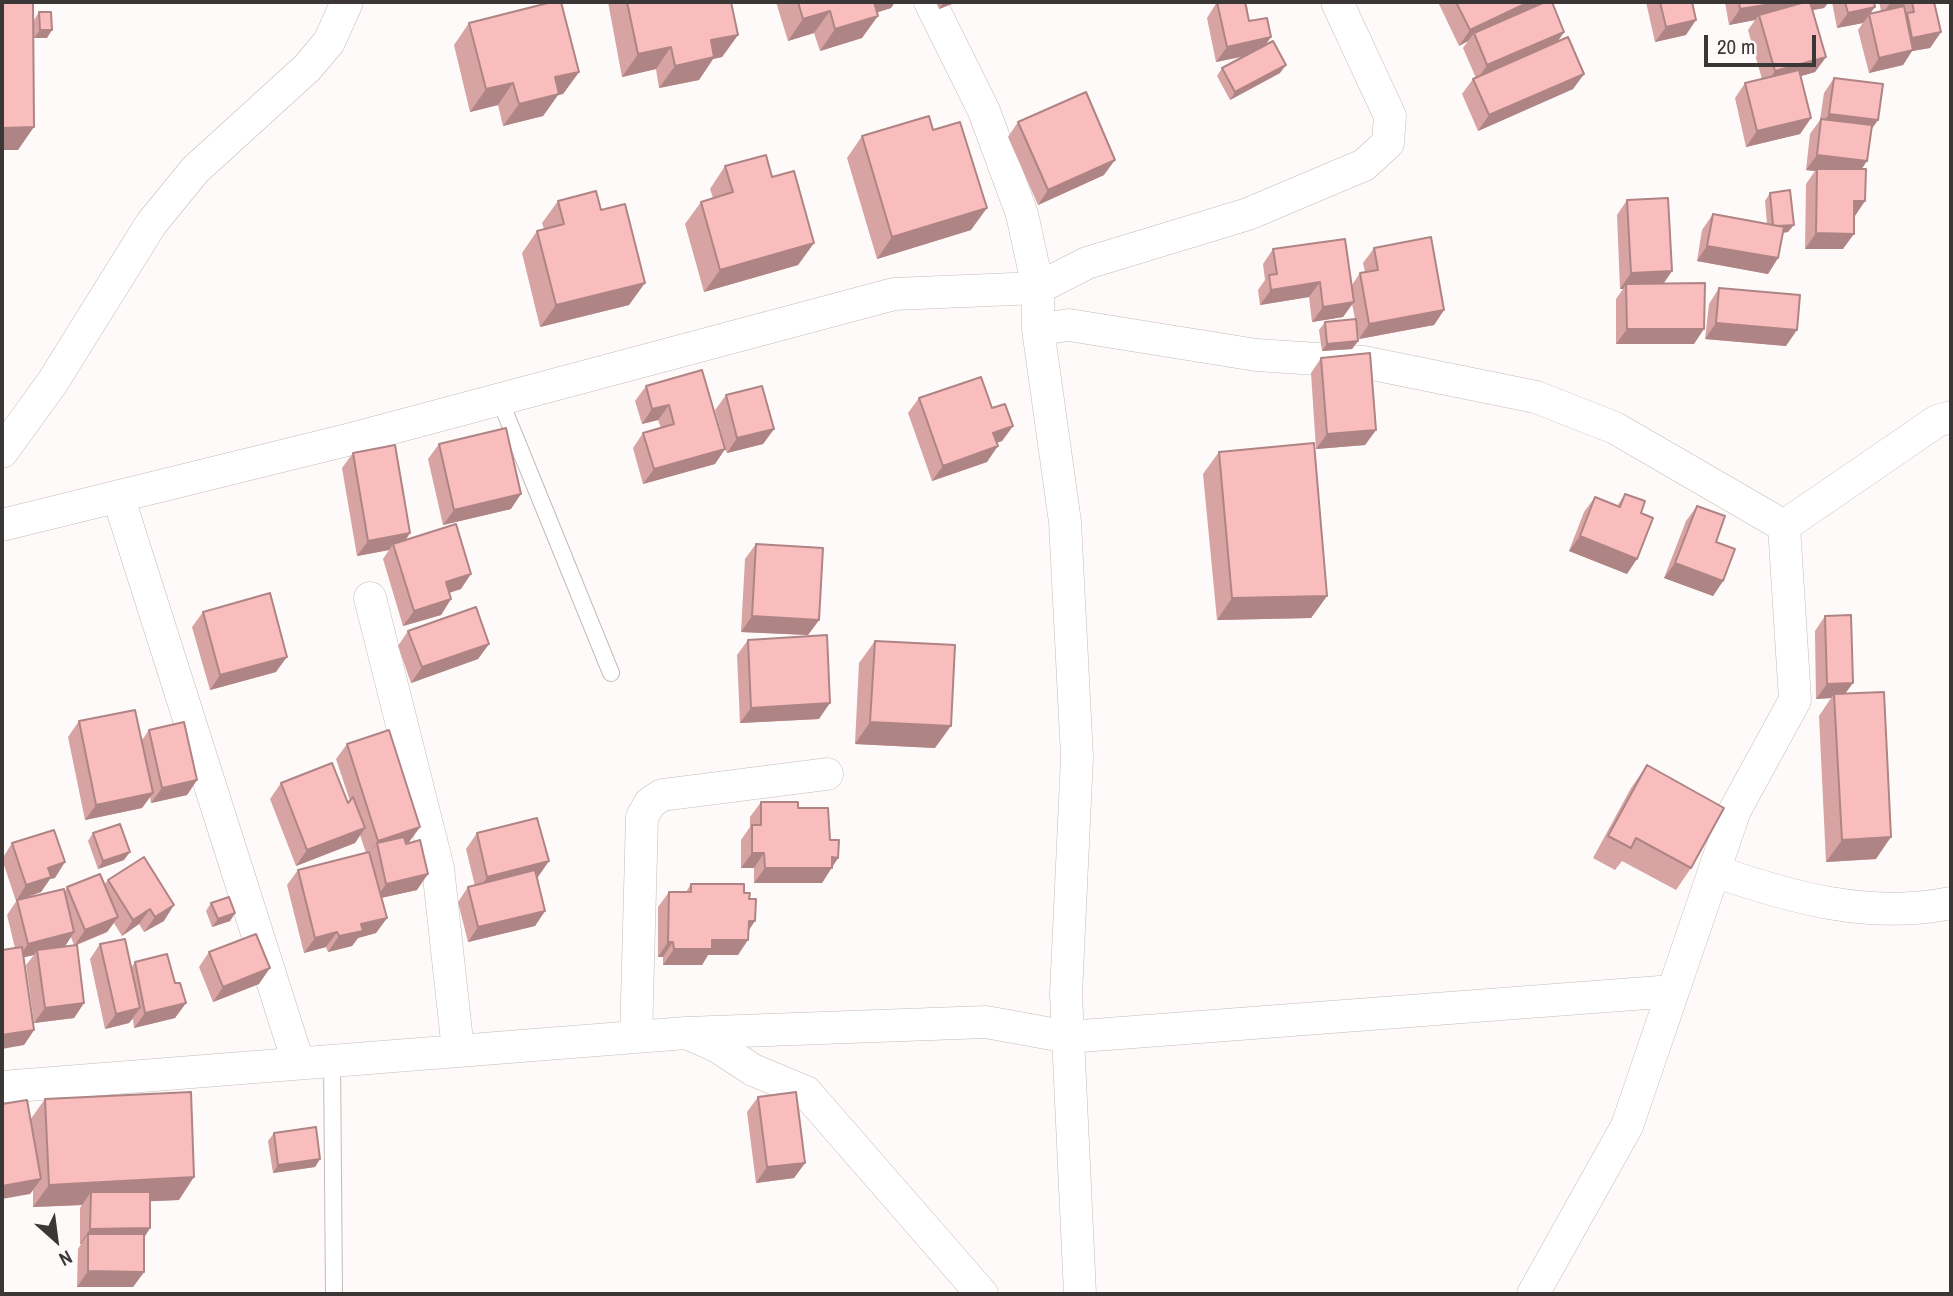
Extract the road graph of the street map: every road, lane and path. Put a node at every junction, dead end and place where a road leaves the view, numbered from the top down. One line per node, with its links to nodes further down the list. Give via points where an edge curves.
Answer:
1 (347, 2): 8 (street, via 328,42 307,68 195,170 151,224 52,383)
2 (930, 2): 4 (street, via 984,111 1022,214)
3 (1337, 2): 4 (street, via 1390,116 1388,143 1364,165 1248,214 1087,263)
4 (1038, 288): 5 (street); 6 (street, via 894,294)
5 (1038, 329): 11 (street, via 1069,325 1256,355 1363,362 1536,397 1615,428); 20 (street, via 1065,522 1076,743)
6 (500, 400): 9 (street); 13 (lane)
7 (1951, 417): 11 (street, via 1937,421)
8 (2, 452)
9 (118, 496): 10 (street); 23 (street)
10 (2, 524)
11 (1784, 526): 15 (street, via 1795,700 1735,810)
12 (370, 598): 21 (street, via 438,868)
13 (611, 673)
14 (827, 774): 19 (street, via 662,795 650,803 642,817)
15 (1714, 871): 16 (street, via 1788,897 1864,909); 17 (street)
16 (1951, 903)
17 (1673, 991): 20 (street); 28 (street, via 1627,1126)
18 (686, 1033): 19 (street); 20 (street, via 986,1022); 26 (street, via 753,1070 806,1092)
19 (636, 1037): 21 (street)
20 (1068, 1037): 27 (street)
21 (458, 1050): 22 (street)
22 (332, 1059): 23 (street); 25 (lane)
23 (298, 1062): 24 (street)
24 (2, 1087)
25 (334, 1294)
26 (982, 1294)
27 (1080, 1294)
28 (1533, 1294)

